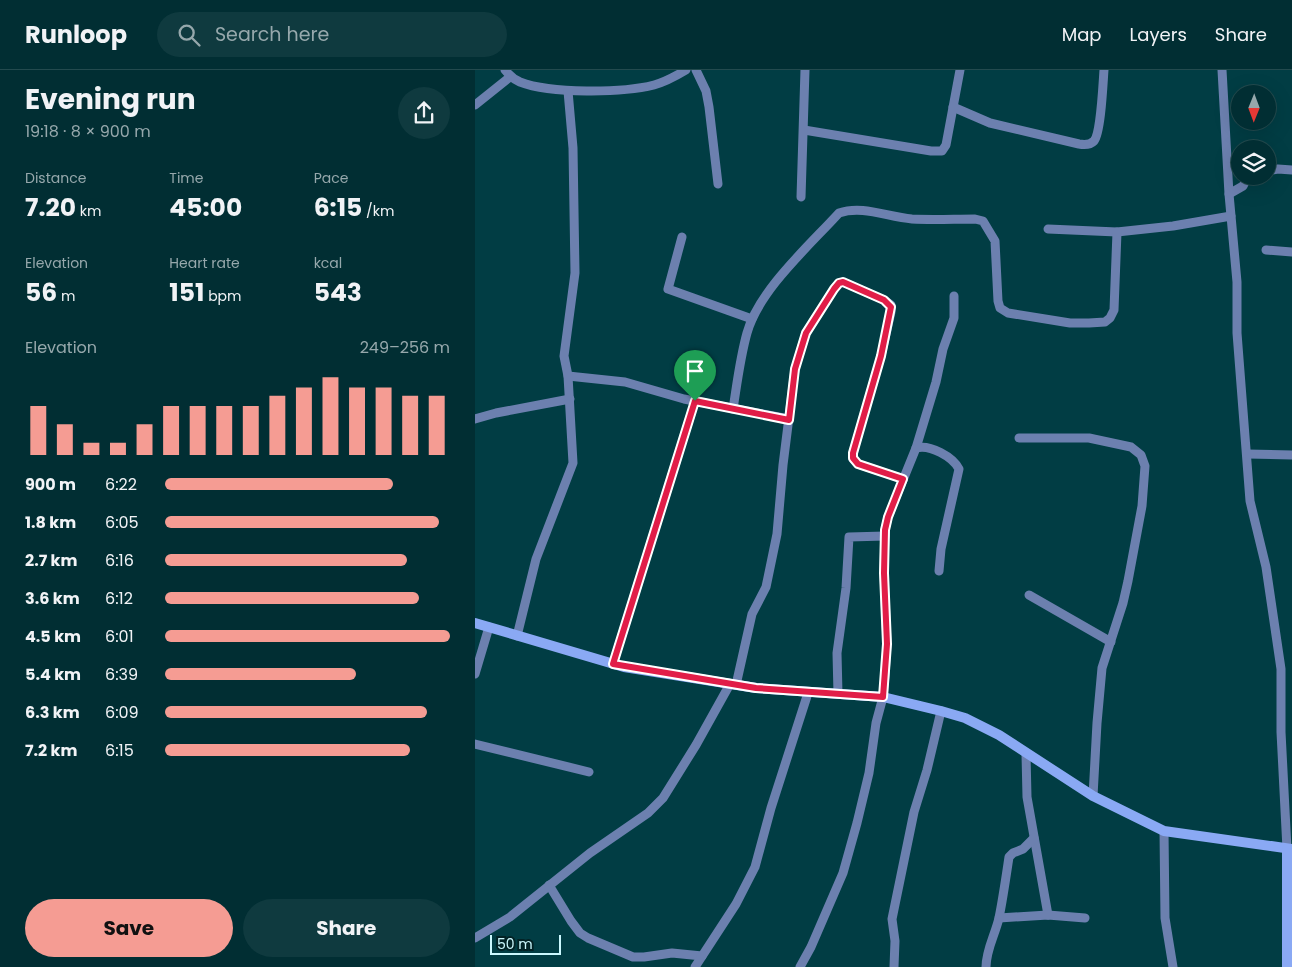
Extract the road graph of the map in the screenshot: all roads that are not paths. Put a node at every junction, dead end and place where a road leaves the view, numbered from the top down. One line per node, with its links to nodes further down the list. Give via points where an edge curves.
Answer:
1 (686, 70): 8 (street, via 656,84 632,89)
2 (696, 70): 14 (street, via 706,91)
3 (805, 70): 11 (street)
4 (960, 70): 10 (street)
5 (1104, 70): 10 (street, via 1100,118 1096,137 1089,144 990,122)
6 (1222, 70): 16 (street)
7 (508, 73): 8 (street, via 519,82); 9 (street)
8 (568, 91): 26 (street, via 573,148 575,273 564,356)
9 (475, 105)
10 (953, 107): 11 (street, via 942,151)
11 (804, 130): 17 (street)
12 (1276, 169): 13 (street)
13 (1292, 170)
14 (718, 184)
15 (1244, 185): 16 (street)
16 (1229, 194): 18 (street)
17 (801, 196)
18 (1231, 216): 20 (street); 34 (street)
19 (1049, 229): 20 (street)
20 (1117, 232): 25 (street, via 1114,310 1105,322 1070,323 1004,311 998,301 995,241 983,221 897,217 865,209 839,213 769,289)
21 (682, 237): 25 (street, via 668,289)
22 (1266, 250): 23 (street)
23 (1292, 252)
24 (954, 296): 33 (street, via 954,318)
25 (752, 319): 29 (street)
26 (568, 376): 27 (street); 28 (street, via 625,382)
27 (570, 399): 30 (street); 42 (street, via 573,464 536,559)
28 (695, 401): 29 (street); 44 (street)
29 (733, 408): 31 (street)
30 (475, 419)
31 (789, 420): 36 (street, via 795,369 806,333 834,289 843,282 884,300 891,305 891,312 853,458 858,464); 46 (street, via 777,534 765,587 752,614)
32 (1019, 438): 43 (street, via 1089,438 1131,447 1141,454 1145,472 1142,506 1123,603)
33 (916, 448): 36 (street); 38 (street, via 930,448 955,463 959,469)
34 (1247, 454): 35 (street); 52 (street, via 1250,501 1266,567 1281,669)
35 (1292, 455)
36 (903, 479): 37 (street, via 888,517)
37 (885, 536): 48 (street, via 849,537 837,653); 49 (street, via 887,644)
38 (939, 571)
39 (1029, 595): 43 (street)
40 (475, 623): 41 (street)
41 (489, 627): 42 (street); 45 (street)
42 (517, 636): 44 (street)
43 (1111, 642): 56 (street, via 1101,675)
44 (613, 664): 46 (street)
45 (475, 674)
46 (733, 684): 47 (street); 60 (street, via 663,798 648,814)
47 (808, 693): 48 (street); 66 (street, via 755,868)
48 (838, 694): 49 (street)
49 (883, 697): 50 (street); 68 (street, via 867,782 843,873)
50 (941, 711): 54 (street, via 965,718 999,735); 69 (street, via 914,812 892,919)
51 (1292, 730): 52 (street)
52 (1281, 732): 59 (street)
53 (475, 744): 55 (street)
54 (1026, 754): 56 (street); 58 (street, via 1027,797)
55 (589, 772)
56 (1093, 796): 57 (street)
57 (1164, 831): 59 (street); 71 (street, via 1165,918)
58 (1034, 838): 61 (street); 62 (street, via 1009,857)
59 (1289, 849): 65 (street)
60 (549, 885): 64 (street, via 510,917); 66 (street, via 571,921 588,938 633,957 672,953)
61 (1048, 915): 62 (street); 63 (street)
62 (999, 918): 70 (street)
63 (1085, 918)
64 (475, 938)
65 (1289, 947): 72 (street)
66 (702, 956): 67 (street)
67 (695, 967)
68 (800, 967)
69 (894, 967)
70 (986, 967)
71 (1173, 967)
72 (1287, 967)

